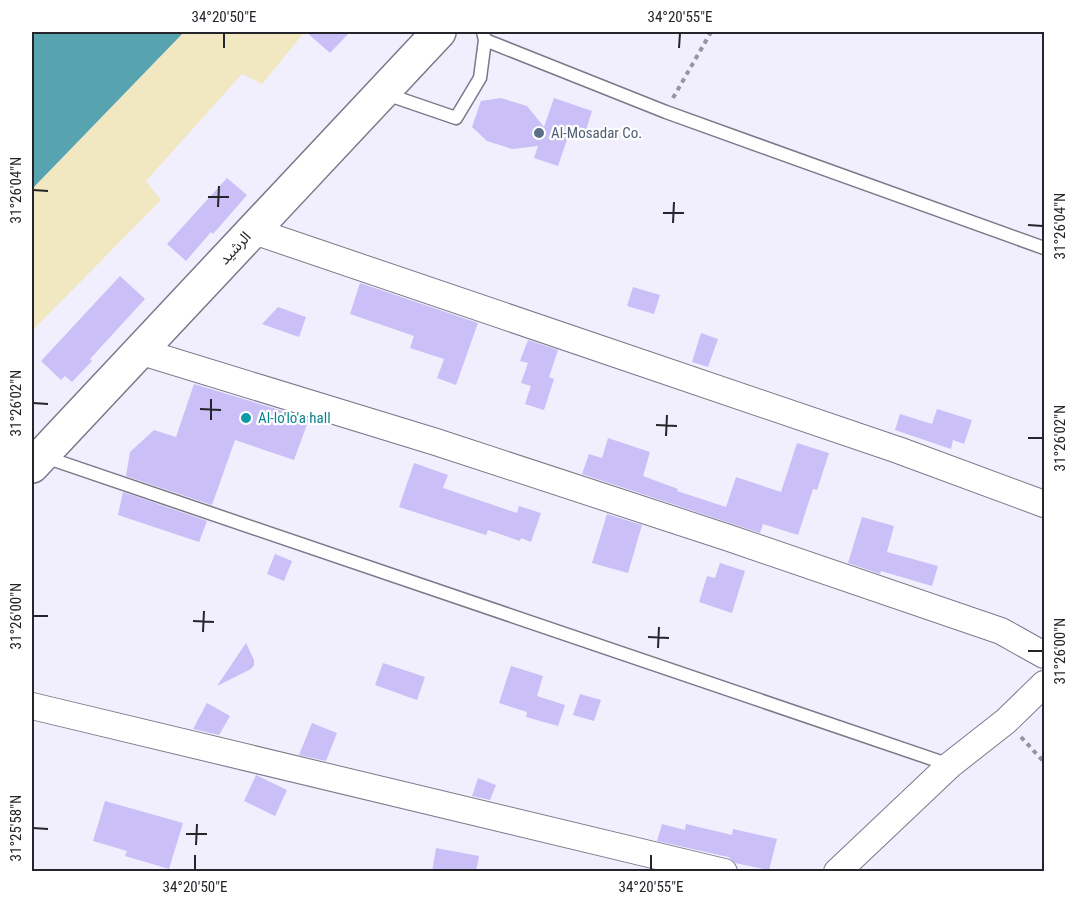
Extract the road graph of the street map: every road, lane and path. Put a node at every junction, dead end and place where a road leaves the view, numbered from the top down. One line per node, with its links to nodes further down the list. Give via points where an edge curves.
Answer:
1 (439, 32): 4 (main road, الرشيد)
2 (711, 32): 5 (path)
3 (484, 36): 4 (lane, via 480,78 456,118); 5 (lane)
4 (381, 93): 6 (main road, الرشيد)
5 (666, 112): 7 (lane)
6 (251, 230): 8 (main road, الرشيد); 10 (street, via 886,446)
7 (1044, 248)
8 (139, 351): 9 (main road, الرشيد); 11 (street, via 729,538 1001,631)
9 (36, 461): 16 (lane)
10 (1044, 504)
11 (1044, 655)
12 (1044, 684): 14 (street)
13 (32, 706): 17 (street)
14 (1006, 721): 15 (path); 16 (street)
15 (1044, 762)
16 (950, 765): 18 (street)
17 (724, 872)
18 (837, 872)

